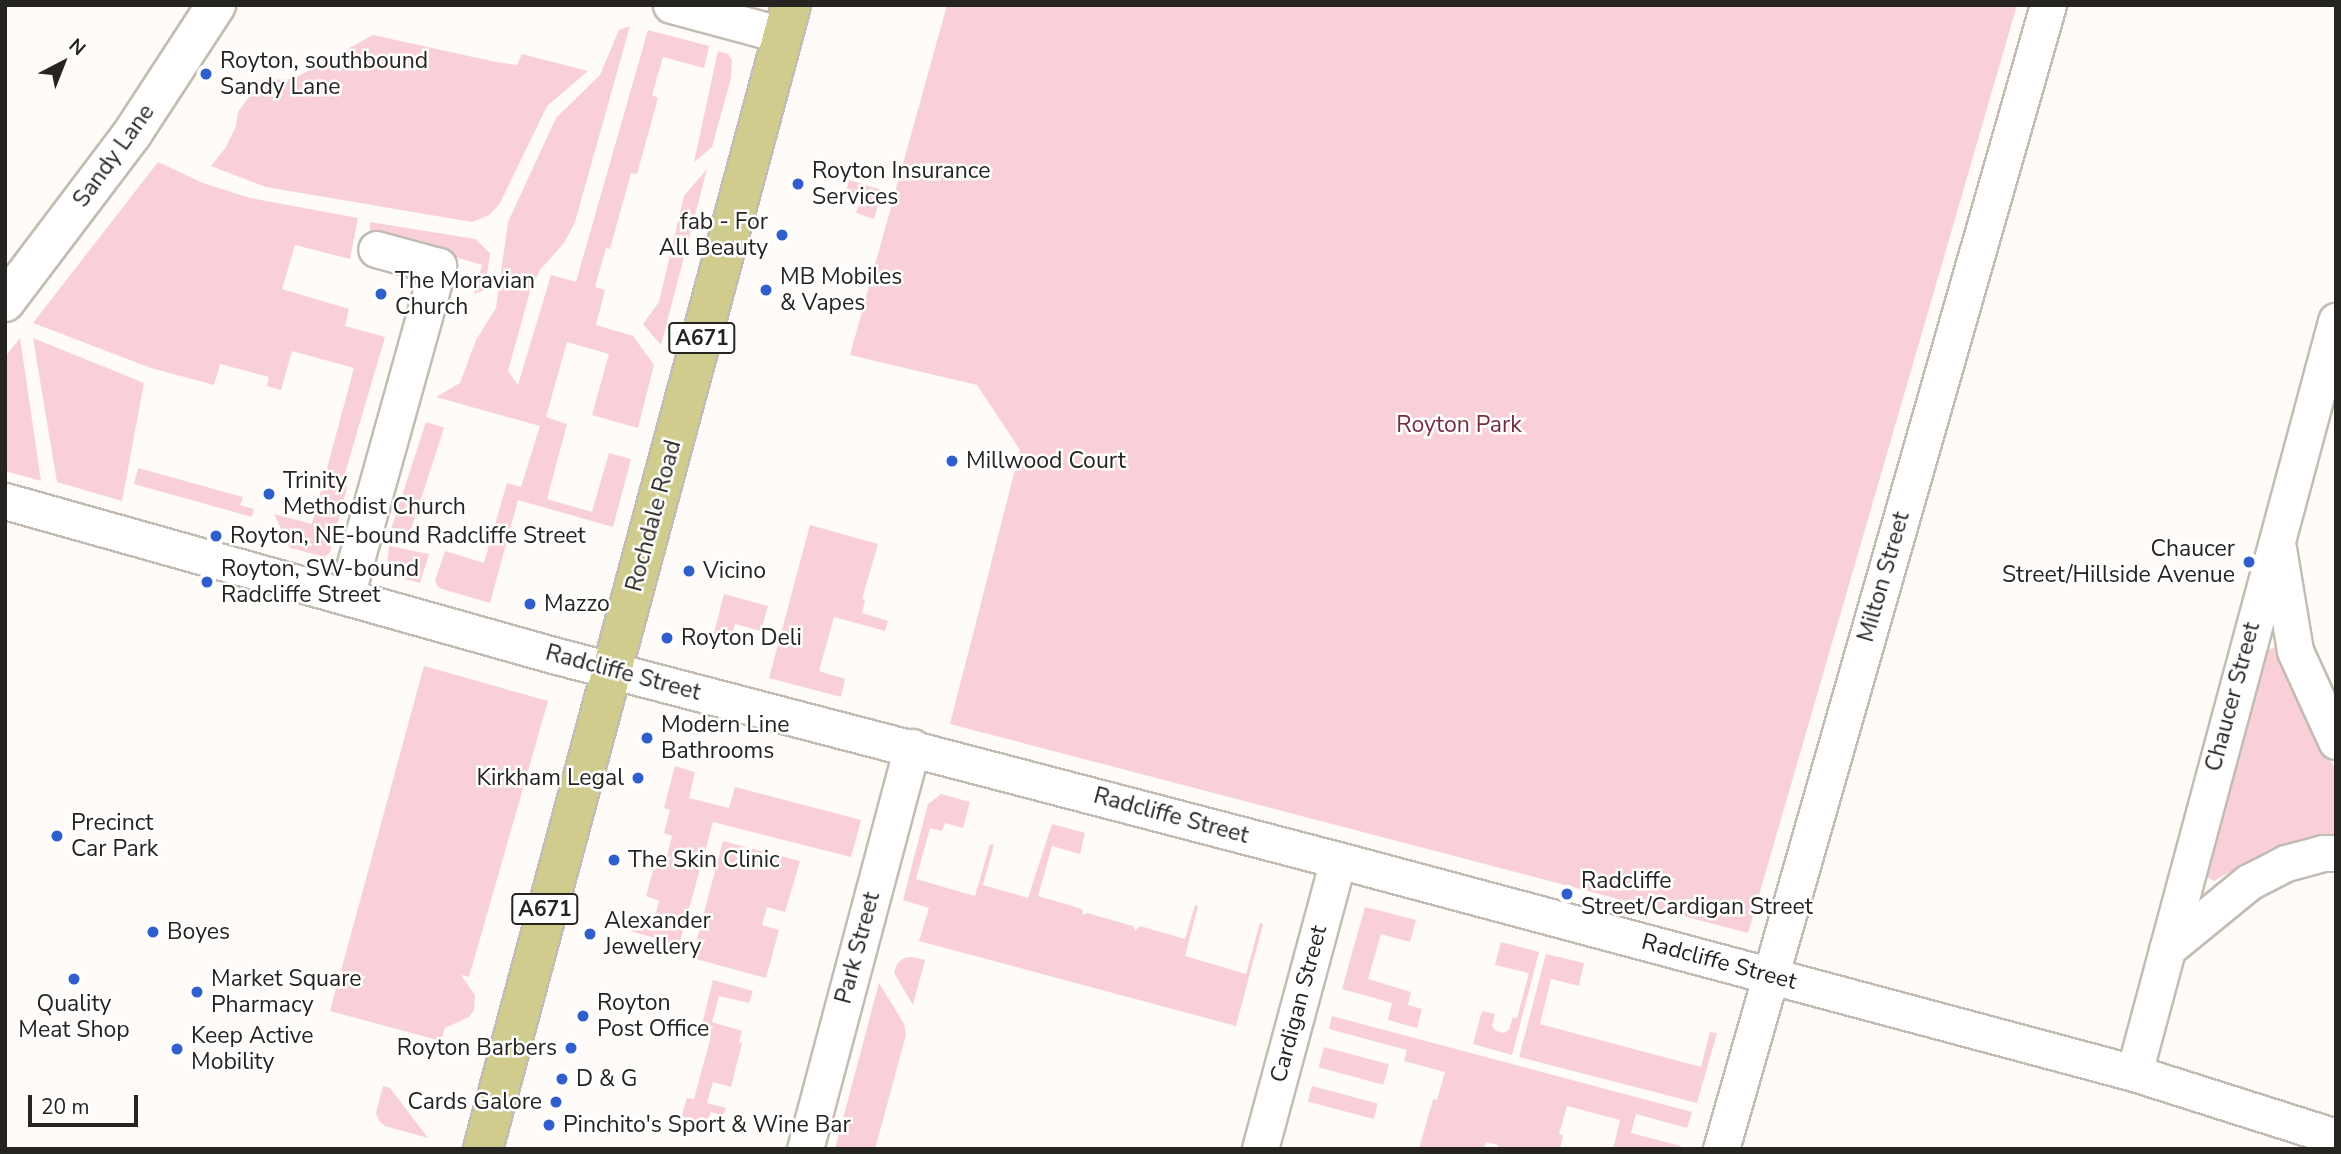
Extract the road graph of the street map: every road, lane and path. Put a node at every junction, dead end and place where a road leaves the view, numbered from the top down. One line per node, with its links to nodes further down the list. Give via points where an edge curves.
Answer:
1 (216, 5): 6 (street, Sandy Lane, via 132,134)
2 (671, 5): 4 (street)
3 (2048, 5): 17 (street, Milton Street)
4 (787, 20): 11 (main road, Rochdale Road / A671)
5 (376, 249): 10 (street, via 438,266)
6 (5, 302)
7 (2336, 321): 9 (street, Chaucer Street)
8 (5, 501): 10 (street, Radcliffe Street)
9 (2276, 534): 12 (street, via 2295,651); 16 (street, Chaucer Street)
10 (346, 596): 11 (street, Radcliffe Street)
11 (611, 670): 13 (street, Radcliffe Street); 20 (main road, Rochdale Road / A671)
12 (2336, 741)
13 (912, 747): 15 (street, Radcliffe Street); 21 (street, Park Street)
14 (2336, 853): 16 (street, via 2286,863 2249,882)
15 (1338, 860): 17 (street, Radcliffe Street); 22 (street, Cardigan Street)
16 (2167, 949): 18 (street, Chaucer Street)
17 (1770, 975): 18 (street, Radcliffe Street); 23 (street, Milton Street)
18 (2134, 1073): 19 (street, Radcliffe Street)
19 (2336, 1137)
20 (482, 1149)
21 (805, 1149)
22 (1260, 1149)
23 (1721, 1149)

